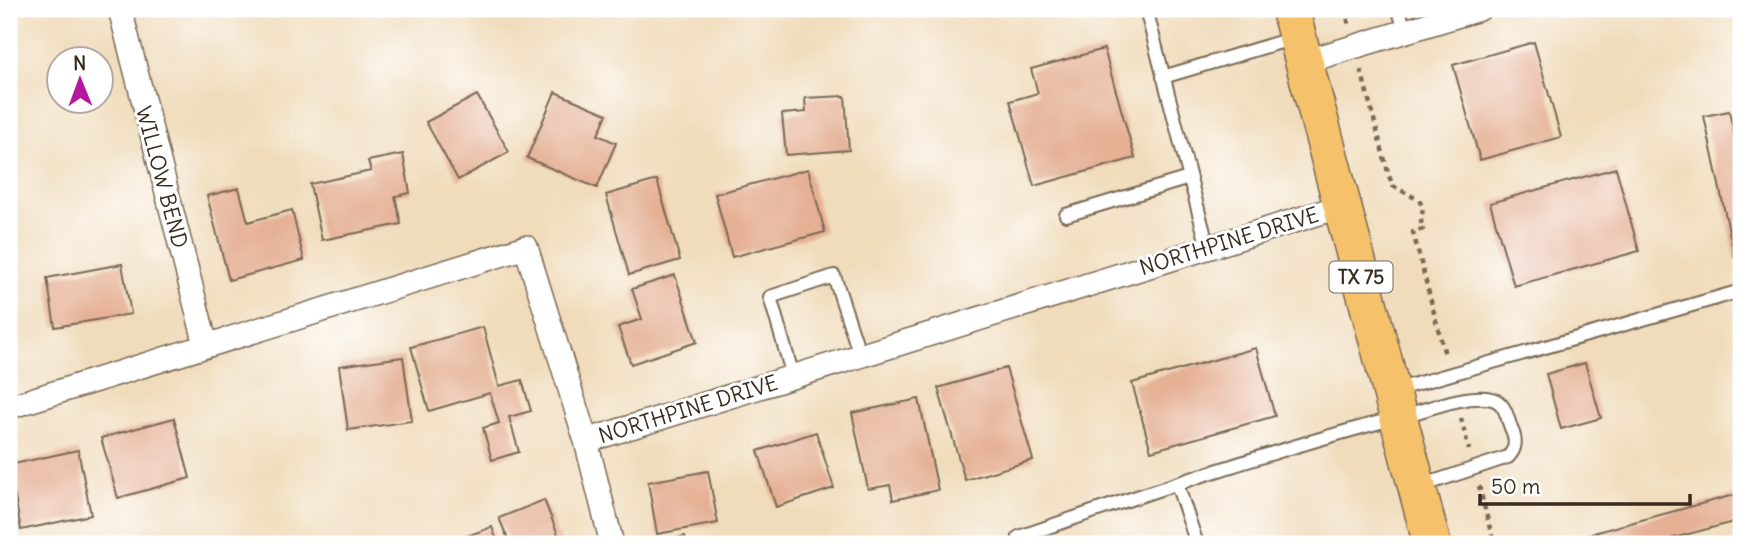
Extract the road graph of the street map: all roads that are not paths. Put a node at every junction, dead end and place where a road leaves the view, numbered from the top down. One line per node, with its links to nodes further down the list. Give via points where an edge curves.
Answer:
1 (120, 9): 13 (street, WILLOW BEND)
2 (1146, 9): 7 (lane)
3 (1398, 9): 5 (lane)
4 (1479, 9): 5 (street)
5 (1405, 31): 6 (street, via 1355,46)
6 (1297, 36): 7 (lane); 9 (main road, TX 75)
7 (1163, 77): 8 (lane)
8 (1189, 177): 10 (lane); 11 (lane)
9 (1342, 206): 11 (street, NORTHPINE DRIVE); 16 (main road, TX 75)
10 (1066, 215)
11 (1208, 248): 14 (street, NORTHPINE DRIVE)
12 (1741, 291): 16 (lane, via 1450,375)
13 (206, 345): 17 (street, NORTHPINE DRIVE); 18 (street, NORTHPINE DRIVE, via 526,247)
14 (860, 355): 15 (street, NORTHPINE DRIVE); 15 (lane, via 834,276 770,297)
15 (793, 376): 18 (street, NORTHPINE DRIVE)
16 (1395, 405): 19 (lane, via 1339,432); 20 (main road, TX 75); 20 (lane, via 1494,399 1502,404 1513,433 1514,450 1508,457)
17 (9, 407)
18 (586, 442): 21 (street)
19 (1177, 484): 22 (lane, via 1019,537); 23 (lane)
20 (1417, 487): 24 (main road, TX 75)
21 (612, 544)
22 (1021, 544)
23 (1197, 544)
24 (1432, 544)

